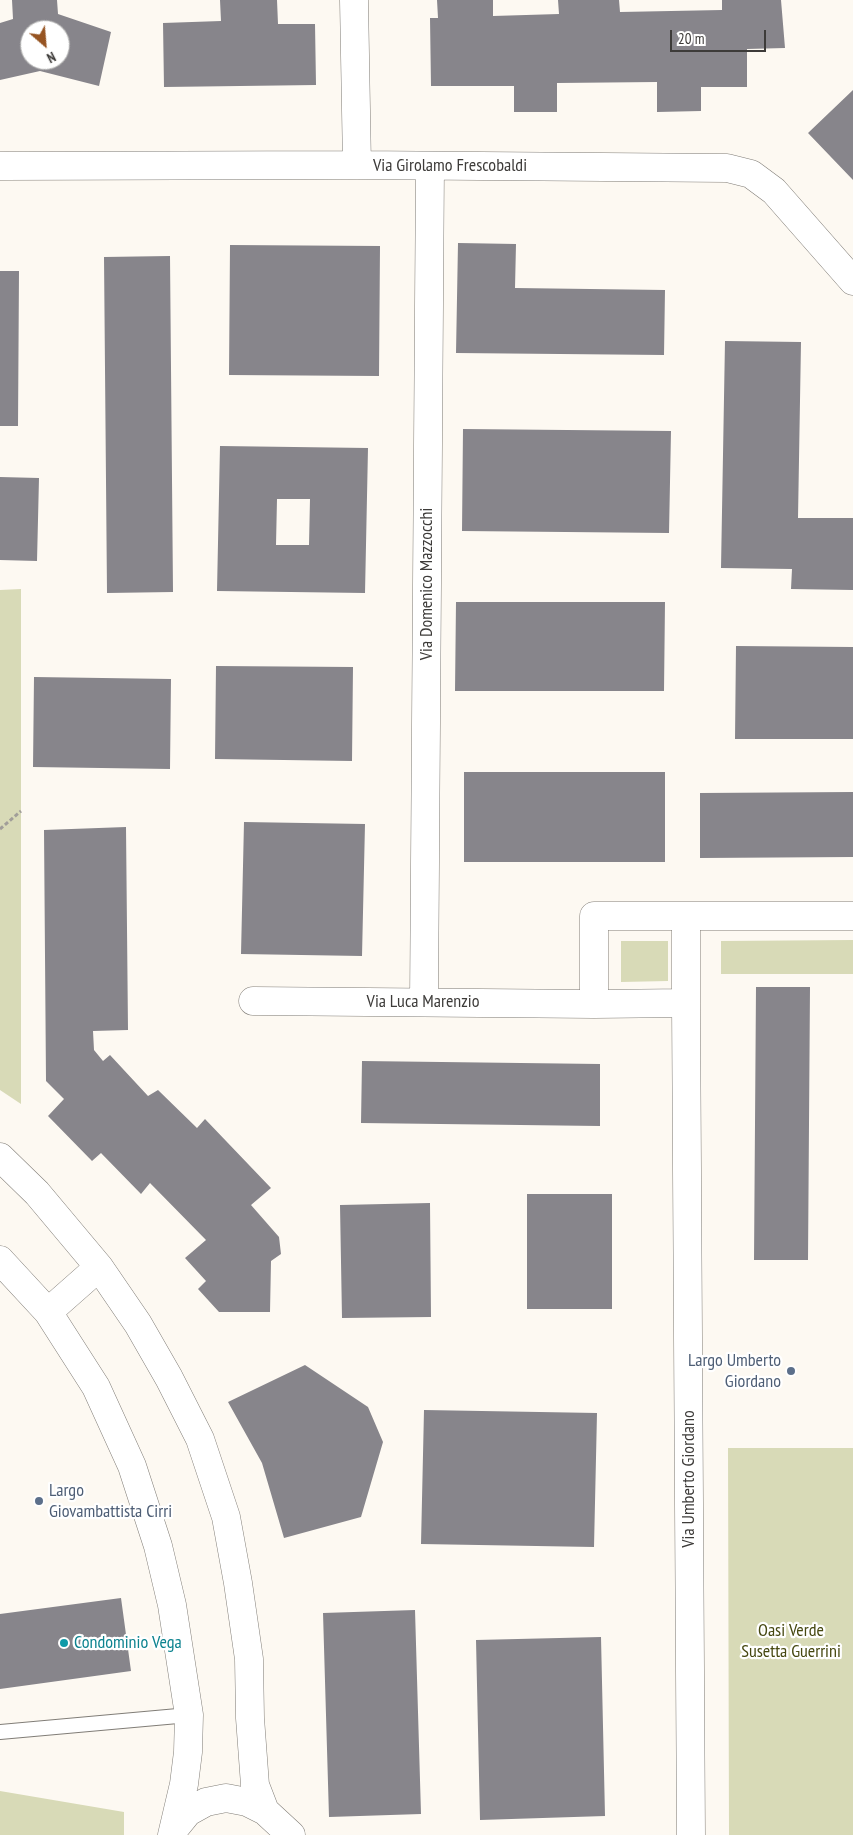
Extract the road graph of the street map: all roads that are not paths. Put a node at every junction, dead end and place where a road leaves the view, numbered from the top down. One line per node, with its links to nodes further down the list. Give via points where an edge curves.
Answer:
1 (354, 0): 2 (street)
2 (356, 165): 3 (street, Via Girolamo Frescobaldi); 4 (street, Via Girolamo Frescobaldi)
3 (0, 166)
4 (430, 166): 5 (street, Via Girolamo Frescobaldi, via 727,168 750,174 774,191); 9 (street, Via Domenico Mazzocchi)
5 (853, 280)
6 (686, 916): 7 (street); 10 (street); 11 (street, via 594,916)
7 (853, 916)
8 (252, 1001): 9 (street, Via Luca Marenzio)
9 (424, 1002): 11 (street, Via Luca Marenzio)
10 (686, 1003): 11 (street, Via Luca Marenzio); 20 (street, Via Umberto Giordano)
11 (594, 1004)
12 (0, 1157): 14 (street, via 37,1193)
13 (0, 1260): 15 (street)
14 (98, 1267): 15 (street); 18 (street, via 138,1324 169,1378 200,1440 226,1517 248,1659 255,1785)
15 (48, 1312): 16 (street, via 96,1388 132,1466 158,1546 172,1605)
16 (189, 1715): 17 (lane); 19 (street, via 184,1784)
17 (0, 1732)
18 (279, 1826): 19 (street, via 247,1802 226,1798 206,1802 188,1812)
19 (173, 1831)
20 (691, 1835)

